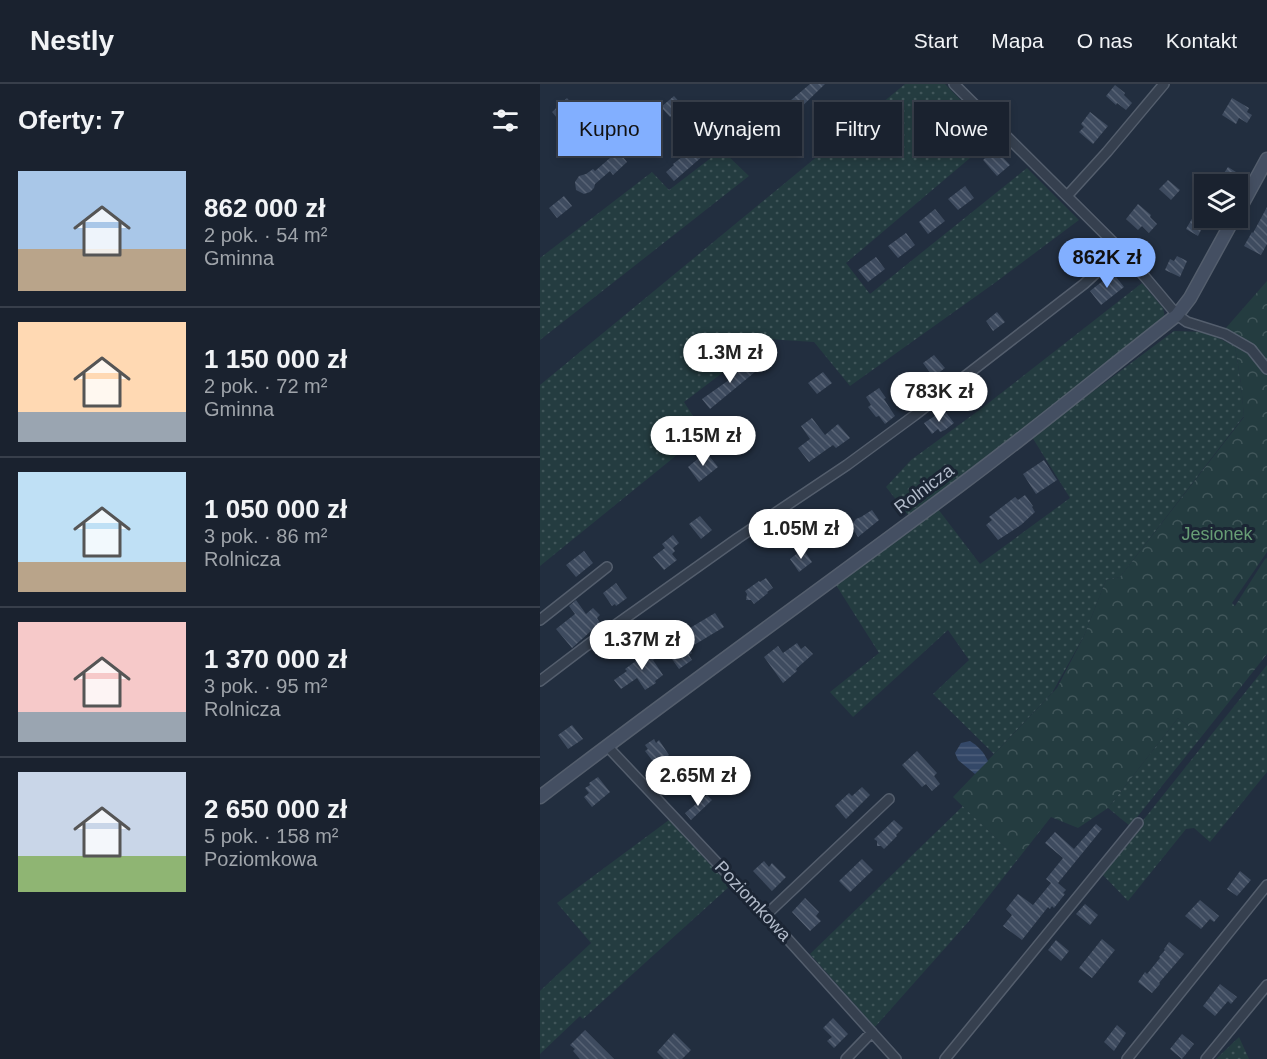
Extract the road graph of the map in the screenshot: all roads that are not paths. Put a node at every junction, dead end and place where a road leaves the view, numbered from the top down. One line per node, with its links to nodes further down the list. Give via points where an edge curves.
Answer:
1 (954, 84): 5 (street)
2 (1164, 84): 5 (street)
3 (1267, 159): 4 (street)
4 (1248, 194)
5 (1067, 196): 7 (street)
6 (1228, 228): 8 (street, Rolnicza)
7 (1121, 250): 8 (street); 12 (street, via 1084,284 915,416)
8 (1177, 315): 9 (street, via 1251,349); 13 (street, Rolnicza, via 969,478)
9 (1267, 369)
10 (607, 567): 11 (street)
11 (540, 620)
12 (540, 681)
13 (607, 746): 14 (street, Rolnicza); 18 (street, Poziomkowa)
14 (540, 797)
15 (889, 800): 18 (street)
16 (1138, 823): 23 (street)
17 (1267, 885): 24 (street)
18 (766, 915): 20 (street, Poziomkowa)
19 (1265, 993): 25 (street)
20 (872, 1032): 21 (street); 22 (street, Poziomkowa)
21 (846, 1059)
22 (896, 1059)
23 (945, 1059)
24 (1127, 1059)
25 (1206, 1059)

